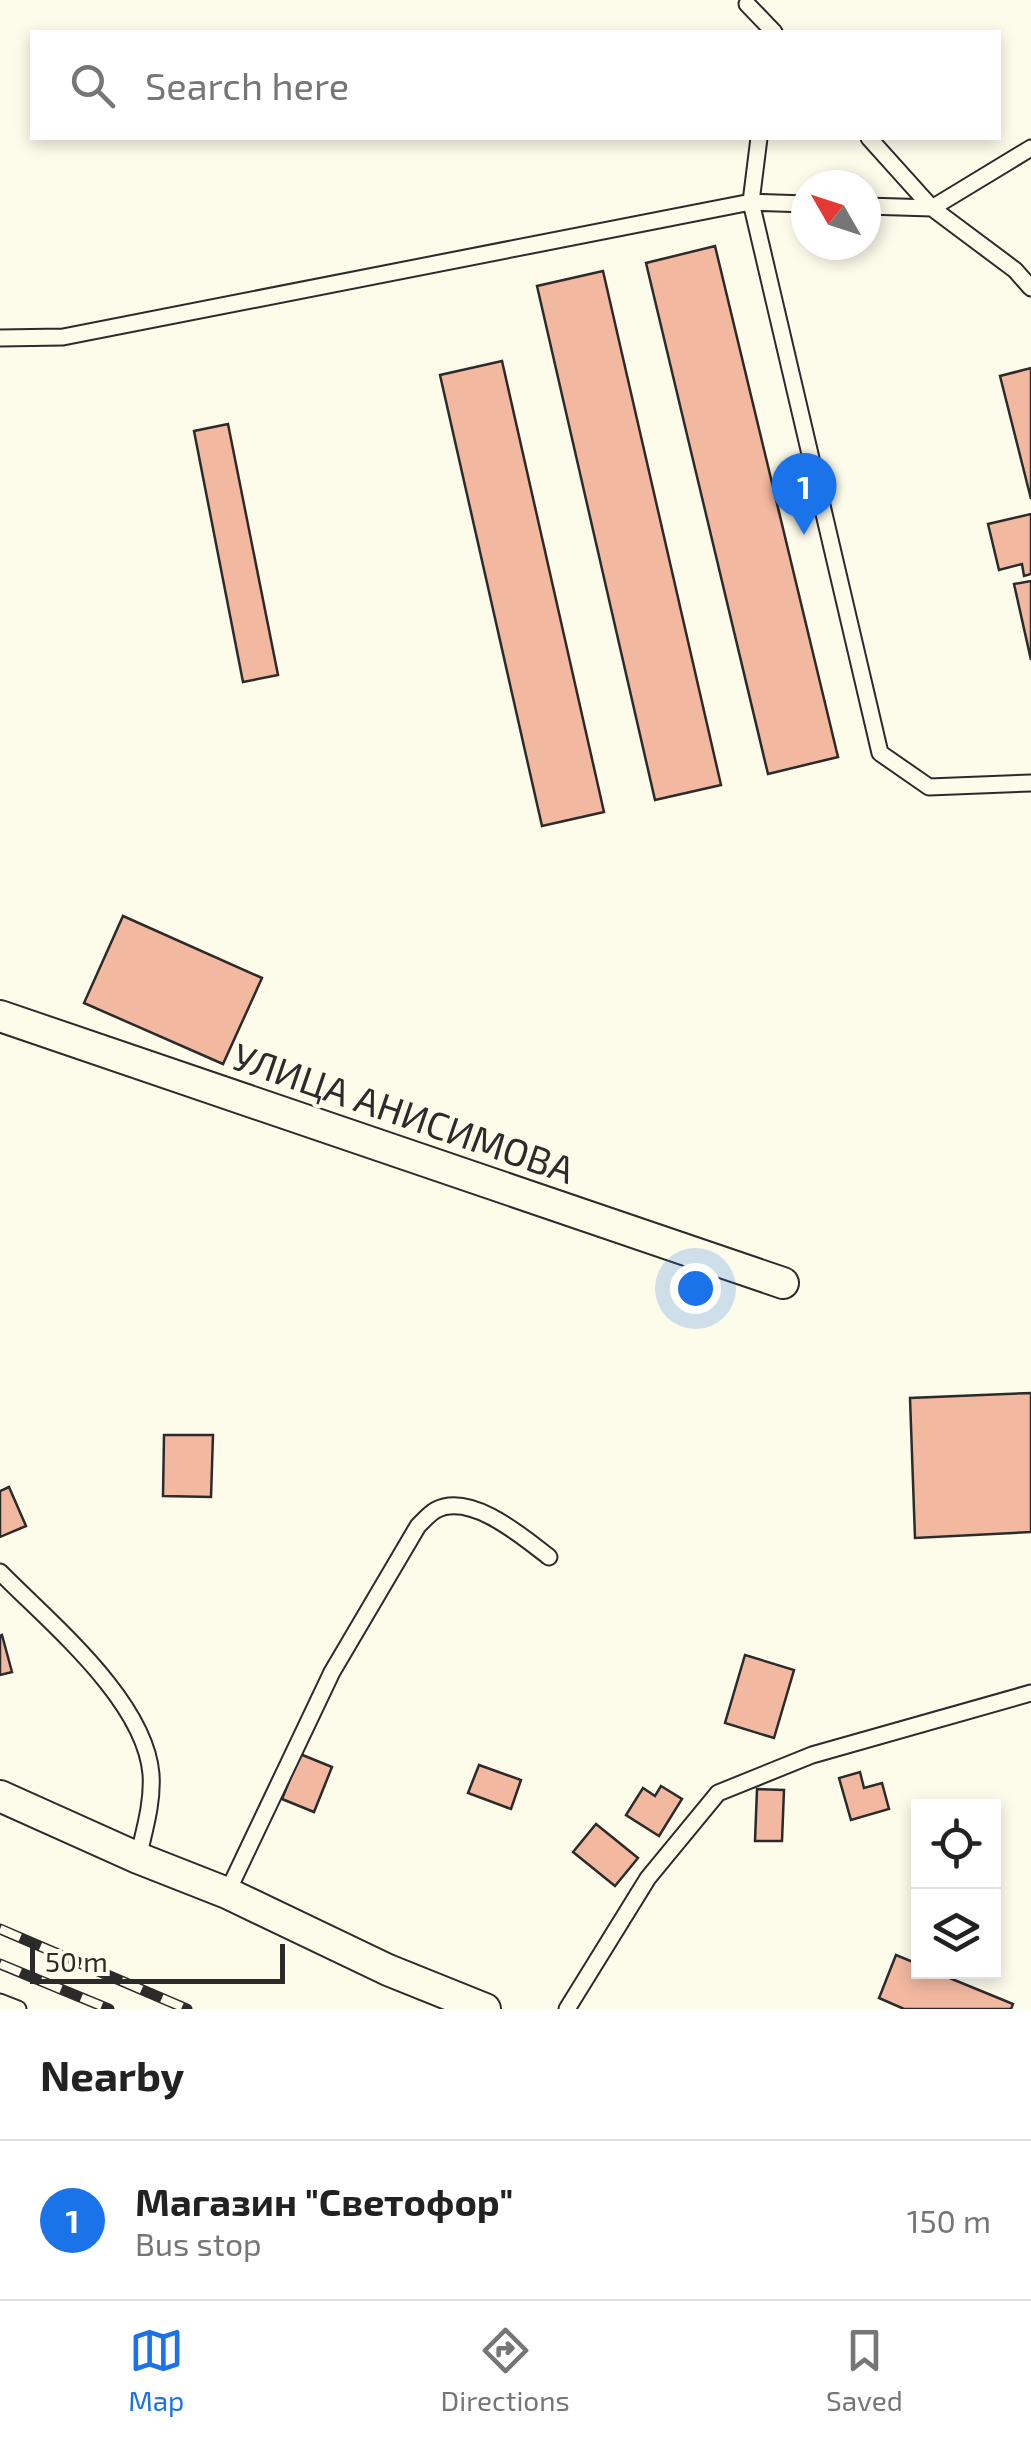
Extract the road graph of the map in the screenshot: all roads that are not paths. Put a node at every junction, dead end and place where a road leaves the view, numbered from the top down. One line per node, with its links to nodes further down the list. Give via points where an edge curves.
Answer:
1 (746, 2): 2 (lane); 3 (lane)
2 (755, 30)
3 (772, 30)
4 (759, 140): 7 (lane)
5 (871, 140): 10 (lane)
6 (1031, 148): 10 (lane)
7 (751, 202): 8 (lane); 12 (lane, via 63,336); 13 (lane, via 880,753 929,787)
8 (791, 203)
9 (881, 206): 10 (lane)
10 (932, 208): 11 (lane)
11 (1031, 288)
12 (0, 338)
13 (1031, 783)
14 (0, 1016): 15 (street, УЛИЦА АНИСИМОВА)
15 (782, 1284)
16 (549, 1557): 21 (lane, via 502,1522 464,1506 437,1509 418,1526 332,1672)
17 (0, 1572): 20 (lane, via 112,1687 141,1738 151,1800)
18 (1031, 1693): 25 (lane, via 812,1755 718,1793 648,1878)
19 (0, 1796): 20 (street)
20 (138, 1858): 21 (street)
21 (227, 1893): 24 (street)
22 (0, 2002): 23 (lane)
23 (18, 2009)
24 (485, 2009)
25 (567, 2009)

